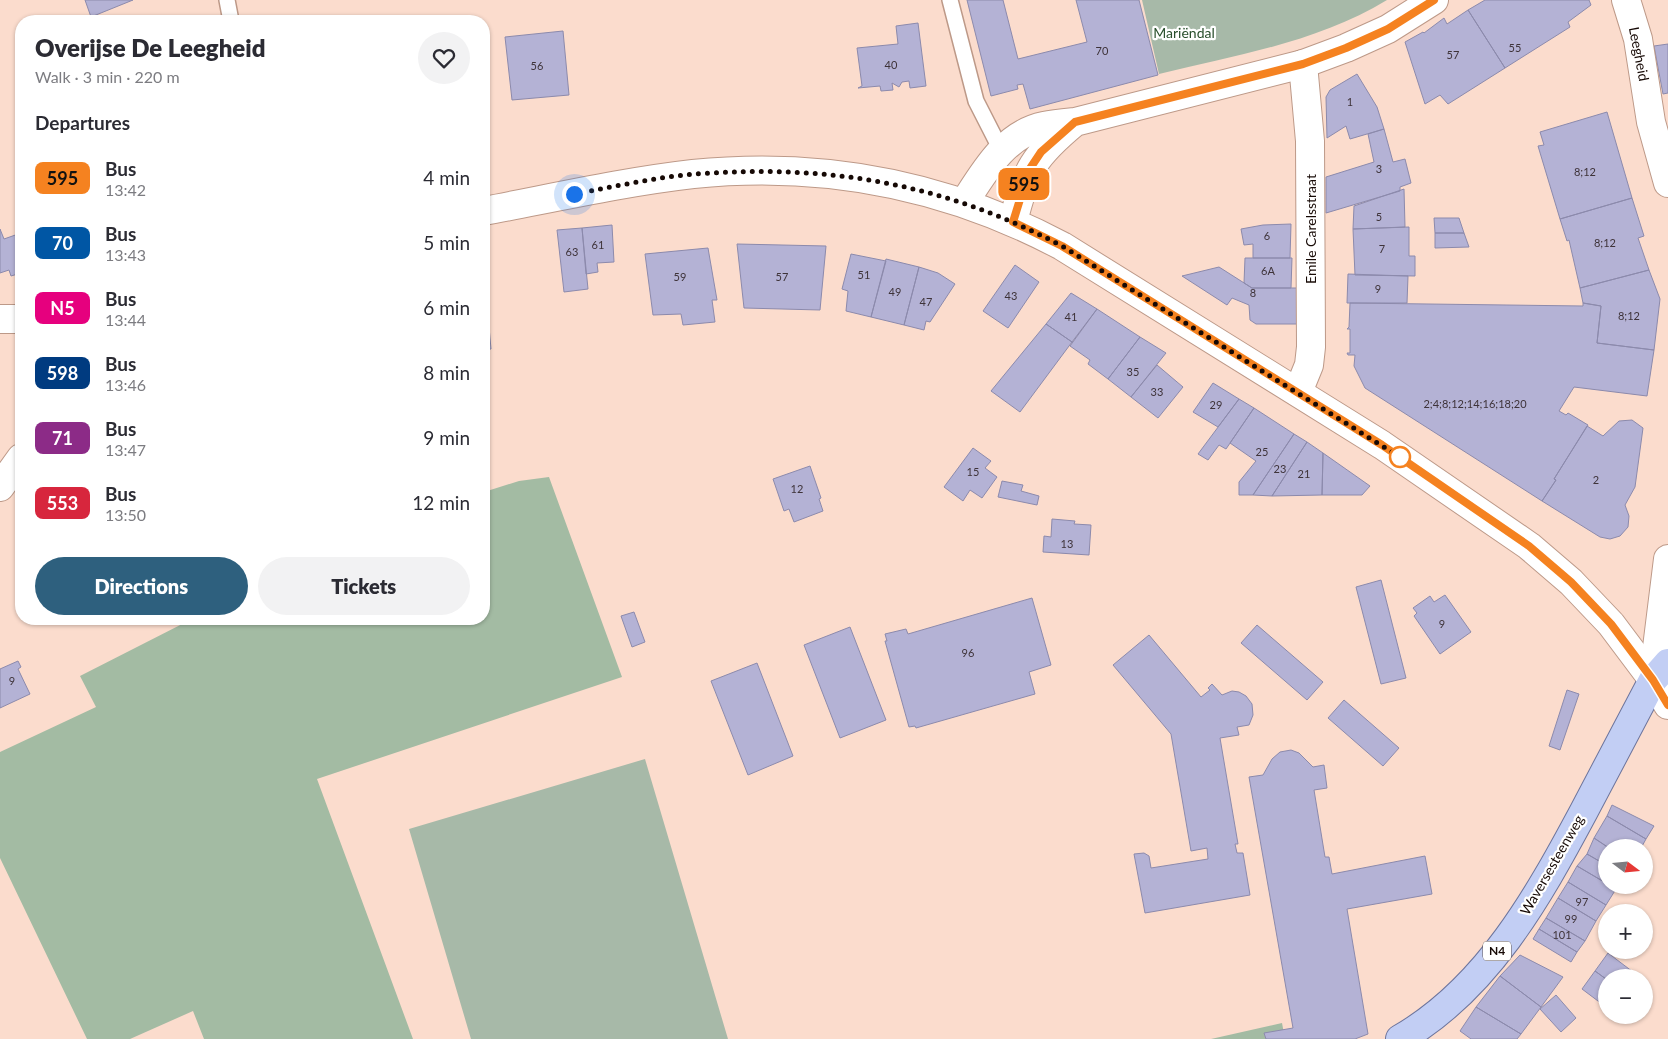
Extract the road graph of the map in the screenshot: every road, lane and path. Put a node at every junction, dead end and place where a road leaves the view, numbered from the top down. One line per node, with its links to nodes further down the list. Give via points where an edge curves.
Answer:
1 (227, 0): 5 (lane)
2 (950, 0): 9 (lane, via 976,101)
3 (1434, 0): 6 (main road, via 1388,29)
4 (1626, 0): 7 (main road, Leegheid)
5 (230, 15)
6 (1303, 64): 8 (main road); 16 (main road, Emile Carelsstraat, via 1310,141 1311,347 1309,365)
7 (1659, 108): 10 (main road, Leegheid)
8 (1075, 122): 9 (main road, via 1021,134); 13 (main road, via 1041,152 1029,170)
9 (1001, 150): 11 (main road)
10 (1668, 183)
11 (964, 203): 12 (main road, via 886,181 800,172 749,172 693,174); 13 (main road)
12 (490, 210)
13 (1013, 222): 16 (main road, via 1062,246)
14 (15, 319): 15 (main road)
15 (0, 320)
16 (1298, 392): 20 (main road, via 1529,546 1571,582)
17 (15, 466): 18 (main road)
18 (0, 487)
19 (1668, 559): 20 (main road, via 1662,601)
20 (1661, 671): 21 (main road); 22 (main road, Waversesteenweg / N4, via 1540,893 1475,977)
21 (1668, 705)
22 (1416, 1035)

